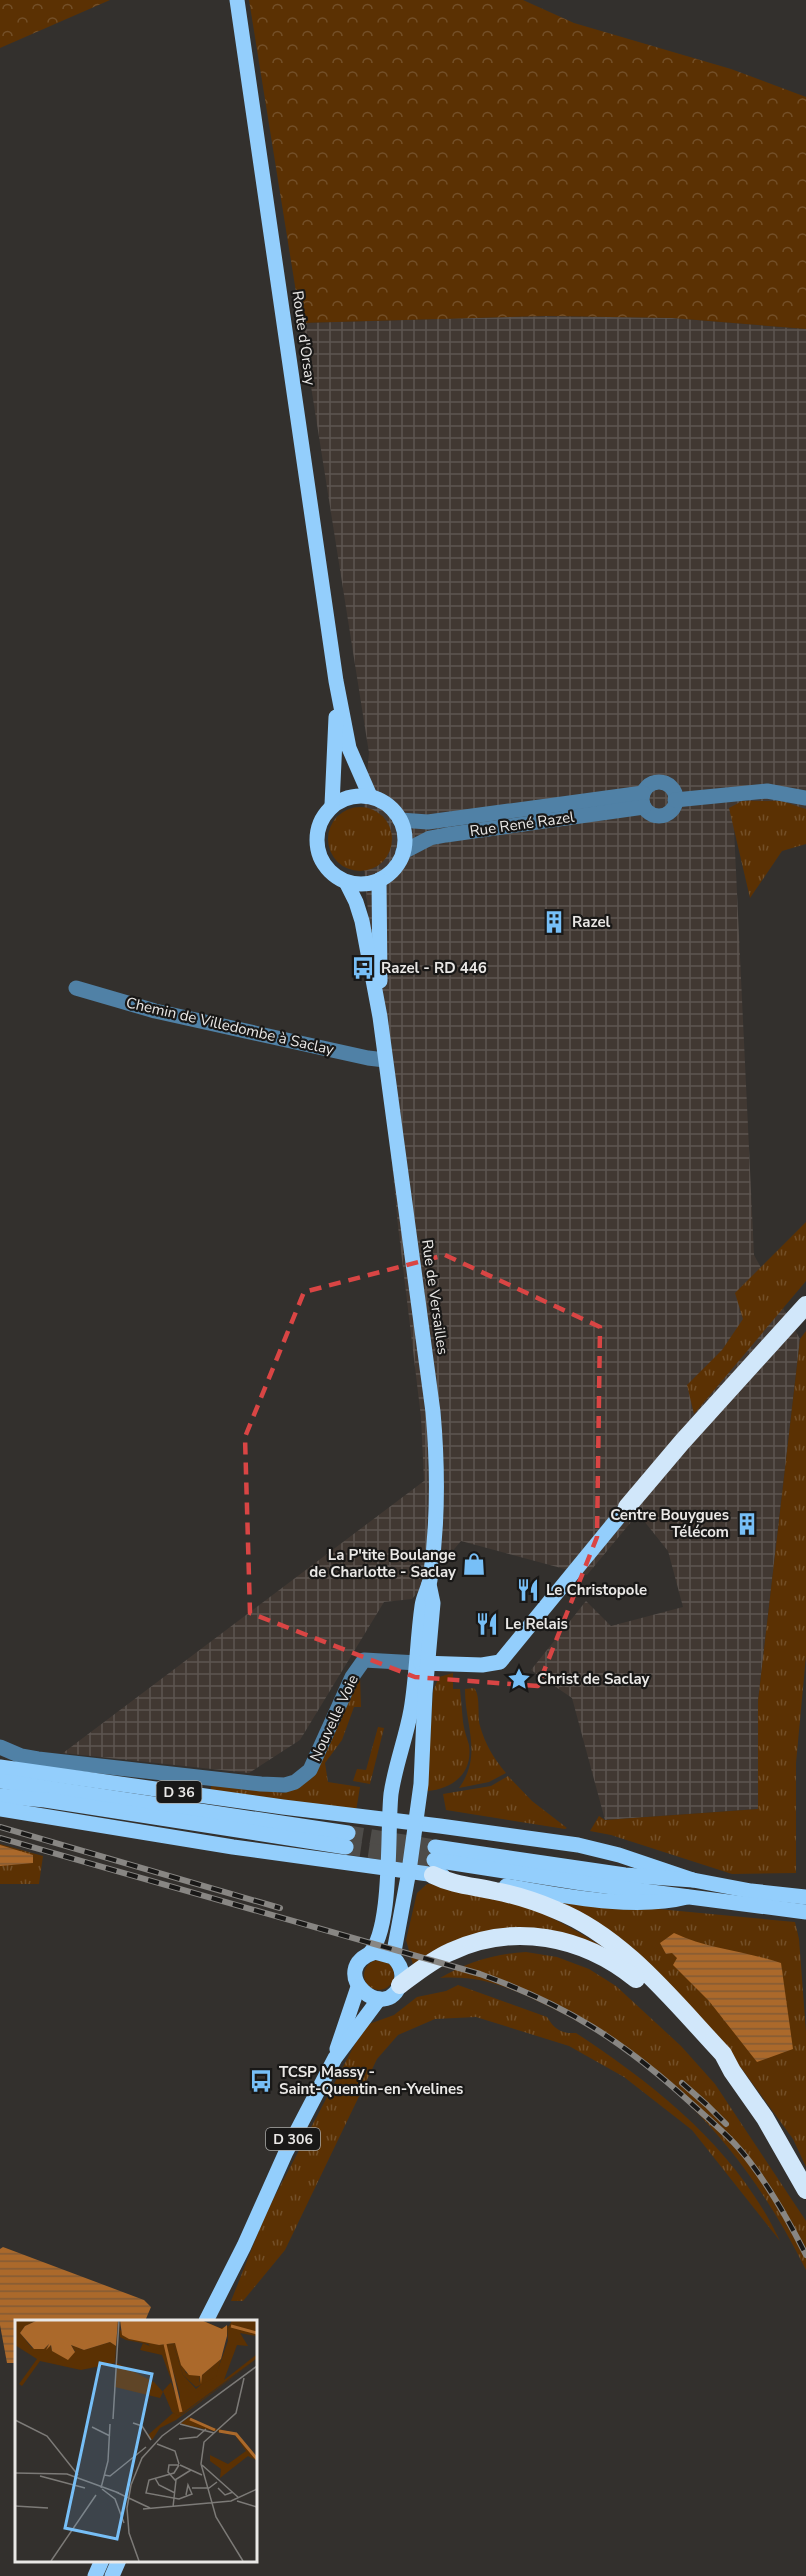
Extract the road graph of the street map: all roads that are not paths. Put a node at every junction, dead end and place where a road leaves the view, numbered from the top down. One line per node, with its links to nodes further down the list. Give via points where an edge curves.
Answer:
1 (237, 0): 2 (main road, Route d'Orsay)
2 (336, 681): 3 (main road, Route d'Orsay, via 349,748); 7 (main road, Route d'Orsay)
3 (370, 796): 7 (main road, via 344,799); 8 (main road, via 388,804)
4 (806, 798): 6 (street, Rue René Razel, via 767,790)
5 (643, 800): 6 (street, Rue René Razel, via 650,814 663,816 671,811); 6 (street, Rue René Razel, via 652,784 663,783 672,790); 8 (street, Rue René Razel, via 428,822); 9 (street, Rue René Razel, via 430,838)
6 (675, 800)
7 (333, 805): 11 (main road, via 319,824 317,848 327,869)
8 (400, 820): 9 (main road)
9 (404, 852): 10 (main road, via 391,873)
10 (380, 880): 11 (main road); 13 (main road, Rue de Versailles)
11 (346, 882): 13 (main road, Rue de Versailles, via 362,921)
12 (76, 988): 14 (street, Chemin de Villedombe à Saclay, via 155,1011)
13 (380, 1017): 14 (main road, Rue de Versailles)
14 (385, 1060): 17 (main road, Rue de Versailles, via 434,1412 436,1490 429,1584 433,1603)
15 (806, 1305): 16 (highway)
16 (625, 1509): 17 (main road, via 500,1662)
17 (424, 1663): 18 (street, Nouvelle Voie, via 364,1660 352,1677 310,1770 285,1785 38,1759); 23 (main road, Rue de Versailles, via 392,1793); 24 (main road, Rue de Versailles)
18 (0, 1747)
19 (0, 1767): 23 (main road, D 36)
20 (0, 1781): 21 (main road, D 36, via 347,1840)
21 (0, 1796)
22 (0, 1809): 26 (main road, D 36)
23 (390, 1820): 24 (main road, D 36); 26 (main road, Rue de Versailles)
24 (417, 1823): 27 (main road, Rue de Versailles); 28 (main road, D 36, via 578,1845)
25 (434, 1861): 27 (main road, D 36); 28 (main road, D 36); 30 (main road, D 36, via 596,1899); 38 (highway, via 450,1883 536,1902 590,1928 658,1986 723,2054)
26 (387, 1869): 27 (main road, D 36); 32 (main road, Rue de Versailles, via 379,1940)
27 (409, 1871): 33 (main road, Rue de Versailles)
28 (693, 1880): 30 (main road, D 36)
29 (806, 1897): 30 (main road, D 36)
30 (772, 1900): 31 (main road, D 36)
31 (806, 1912)
32 (369, 1954): 33 (main road, via 381,1952); 35 (main road, via 357,1966)
33 (393, 1957): 34 (main road, via 402,1972)
34 (400, 1985): 36 (main road, via 393,1994); 38 (highway, via 434,1961 476,1942 519,1935 565,1941 596,1952 628,1973)
35 (358, 1987): 36 (main road, via 368,1997); 37 (main road, D 306)
36 (380, 1999): 37 (main road, D 306)
37 (334, 2058): 40 (main road, D 306)
38 (732, 2072): 39 (highway, via 765,2118)
39 (806, 2190)
40 (244, 2246): 41 (main road, D 306); 42 (main road, D 306)
41 (207, 2320)
42 (218, 2320)
43 (101, 2561): 45 (main road)
44 (118, 2561): 46 (main road)
45 (95, 2576)
46 (112, 2576)

